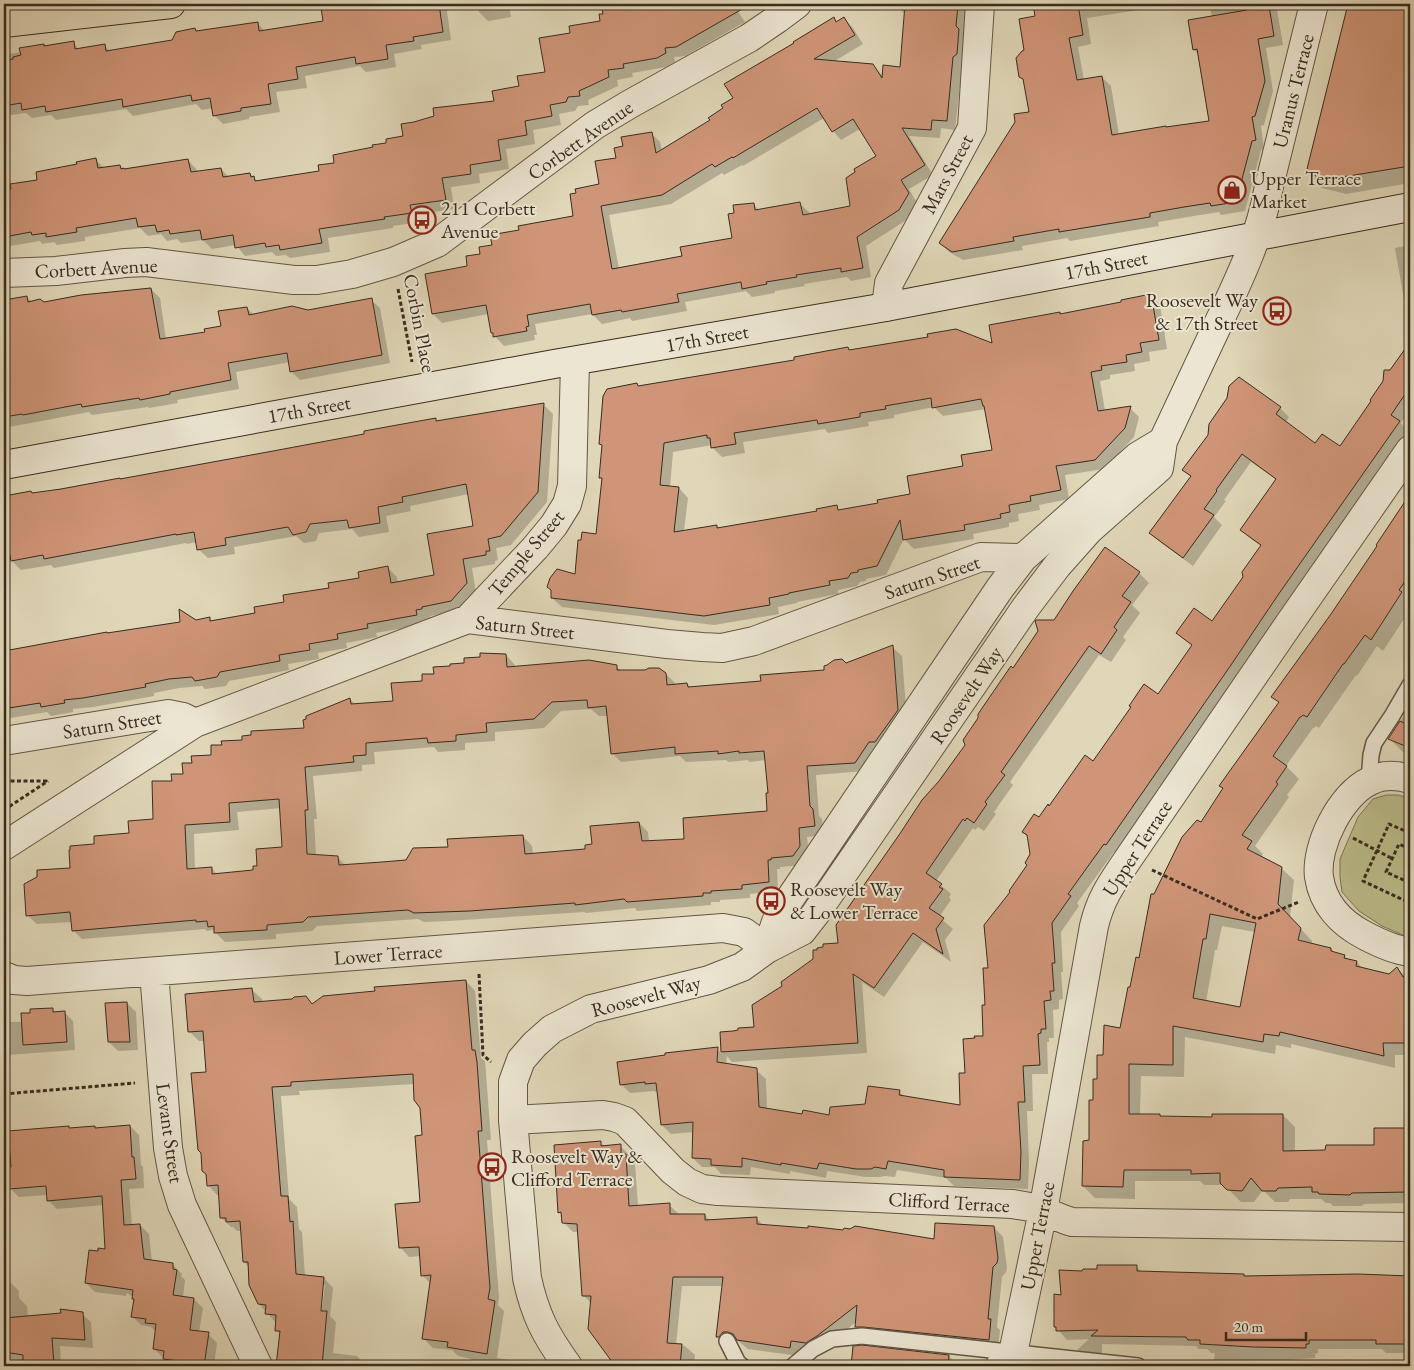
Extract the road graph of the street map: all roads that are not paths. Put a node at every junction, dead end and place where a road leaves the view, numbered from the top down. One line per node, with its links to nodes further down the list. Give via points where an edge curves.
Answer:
1 (171, 4): 5 (main road)
2 (980, 4): 9 (street, Mars Street, via 972,128 892,276)
3 (1314, 4): 7 (street, Uranus Terrace)
4 (781, 9): 8 (street, Corbett Avenue, via 749,38 595,125 437,243 393,262 317,280 146,262 56,272)
5 (4, 23)
6 (1410, 207): 7 (street, 17th Street)
7 (1256, 236): 9 (street, 17th Street); 11 (street, Roosevelt Way, via 1242,274)
8 (4, 273)
9 (886, 307): 10 (street, 17th Street)
10 (575, 361): 13 (street, 17th Street); 15 (street, Temple Street, via 572,486 567,504 535,548)
11 (1163, 441): 14 (street, Roosevelt Way, via 1138,456); 22 (street, Roosevelt Way, via 1159,468 1088,530 1057,566 802,931)
12 (1410, 450): 27 (street, Upper Terrace, via 1104,895 1094,926)
13 (4, 465)
14 (1023, 558): 15 (street, Saturn Street, via 981,557 754,641 722,648); 22 (street, Roosevelt Way, via 782,909)
15 (468, 619): 17 (street, Saturn Street)
16 (1410, 685): 20 (lane, via 1374,742)
17 (195, 723): 18 (street, Saturn Street, via 168,714); 21 (street)
18 (4, 741)
19 (1410, 779): 20 (street, via 1383,776)
20 (1369, 781): 23 (street, via 1353,792 1330,826 1319,861 1319,877 1330,907 1342,920 1378,943)
21 (4, 846)
22 (767, 948): 24 (street, Lower Terrace, via 744,932 723,928); 26 (street, Roosevelt Way, via 742,967 709,980 591,1009 552,1030 521,1060 513,1082)
23 (1410, 952)
24 (154, 972): 25 (street, Lower Terrace, via 27,981); 31 (street, Levant Street, via 173,1176 182,1205)
25 (4, 976)
26 (514, 1120): 27 (street, Clifford Terrace, via 614,1117 625,1121 687,1182 718,1192 1013,1204); 32 (street, Roosevelt Way, via 523,1250 531,1301 541,1325)
27 (1043, 1211): 28 (street, Clifford Terrace, via 1072,1222); 30 (street, Upper Terrace)
28 (1410, 1227)
29 (727, 1341): 33 (lane)
30 (1007, 1360): 34 (lane, via 862,1336 832,1339); 35 (lane)
31 (258, 1366)
32 (568, 1366)
33 (742, 1366)
34 (793, 1366)
35 (1138, 1366)

